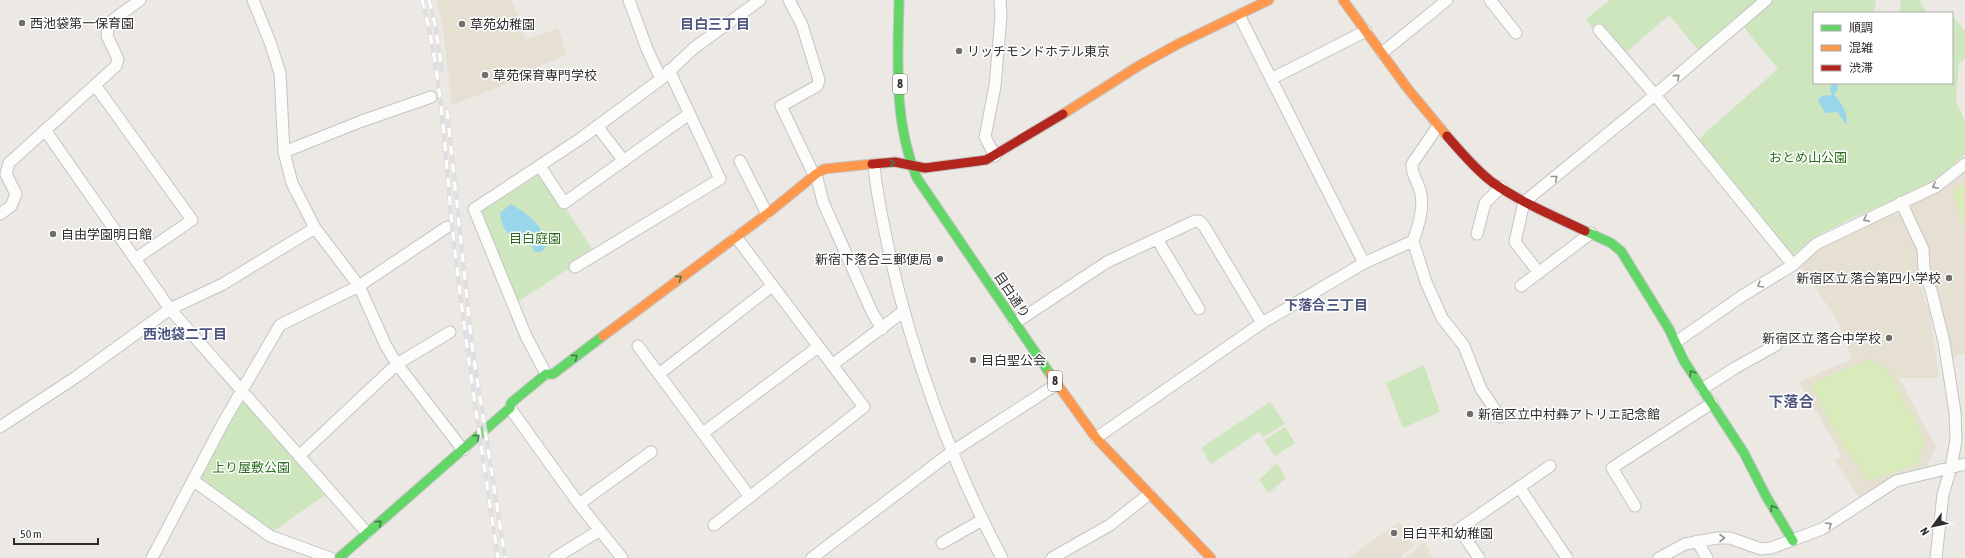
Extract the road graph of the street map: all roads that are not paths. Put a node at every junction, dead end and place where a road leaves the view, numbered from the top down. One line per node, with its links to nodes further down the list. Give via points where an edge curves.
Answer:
1 (140, 0): 13 (street)
2 (253, 0): 29 (street, via 280,73)
3 (629, 0): 20 (street)
4 (760, 0): 19 (street, via 694,48)
5 (789, 0): 37 (street, via 802,25 819,80 817,86 781,106)
6 (899, 0): 36 (street, 目白通り / 8, via 900,118)
7 (1000, 0): 30 (street, via 995,86 985,137)
8 (1269, 0): 14 (street)
9 (1343, 0): 16 (street)
10 (1447, 0): 18 (street)
11 (1490, 0): 17 (street)
12 (1766, 0): 23 (street, one-way to 12)
13 (127, 3): 22 (street, via 109,23 107,36 118,59 116,66)
14 (1238, 15): 21 (street); 30 (street, via 1140,65 1092,98)
15 (1599, 30): 23 (street)
16 (1366, 32): 18 (street); 21 (street)
17 (1516, 33)
18 (1382, 53): 27 (street)
19 (669, 70): 20 (street); 25 (street)
20 (661, 78): 26 (street)
21 (1271, 79): 51 (street)
22 (95, 85): 28 (street); 50 (street, via 192,220)
23 (1655, 95): 39 (street, one-way to 23); 52 (street)
24 (431, 97): 29 (street, via 362,120)
25 (689, 114): 31 (street); 53 (street, via 720,179)
26 (597, 126): 31 (street); 35 (street)
27 (1438, 126): 38 (street, via 1473,164); 49 (street, via 1412,164 1421,194 1418,229)
28 (45, 130): 41 (street, via 9,162 6,174 16,194 11,206); 50 (street)
29 (284, 152): 44 (street, via 292,183)
30 (995, 156): 36 (street, via 980,162 949,166)
31 (624, 161): 35 (street, via 564,203)
32 (740, 161): 42 (street)
33 (874, 164): 36 (street, one-way to 36, via 895,162); 37 (street, via 824,169); 60 (street, via 875,186)
34 (1965, 164): 40 (street, one-way to 40, via 1937,186)
35 (540, 166): 71 (street, via 474,209 526,336)
36 (910, 166): 61 (street, 目白通り / 8)
37 (815, 175): 42 (street); 63 (street, via 823,202)
38 (1501, 187): 39 (street); 45 (street, via 1485,202)
39 (1524, 202): 46 (street); 54 (street, via 1515,242)
40 (1901, 202): 52 (street, one-way to 52, via 1816,244); 88 (street, via 1923,249 1924,268 1944,342 1955,412 1956,440)
41 (0, 214)
42 (767, 214): 47 (street)
43 (447, 227): 55 (street)
44 (315, 228): 55 (street); 58 (street, via 223,284)
45 (1477, 234)
46 (1591, 234): 54 (street); 65 (street, via 1611,243 1621,251)
47 (736, 238): 56 (street); 71 (street, one-way to 47, via 553,374 669,285)
48 (1157, 239): 59 (street); 61 (street, via 1106,262); 62 (street, via 1195,221 1202,223)
49 (1413, 241): 51 (street); 78 (street, via 1426,282 1442,318 1464,346 1480,388)
50 (135, 259): 58 (street)
51 (1364, 263): 62 (street)
52 (1793, 265): 65 (street, one-way to 65, via 1742,296)
53 (575, 267)
54 (1539, 273): 57 (street)
55 (359, 286): 69 (street, via 386,346); 75 (street, via 280,325)
56 (772, 286): 68 (street); 72 (street)
57 (1521, 286)
58 (170, 309): 75 (street); 79 (street, via 76,377)
59 (1198, 309)
60 (904, 312): 63 (street); 83 (street, via 933,399)
61 (1015, 323): 73 (street, 目白通り / 8)
62 (1262, 324): 81 (street)
63 (882, 329): 70 (street)
64 (450, 332): 69 (street)
65 (1676, 342): 74 (street, one-way to 65, via 1684,361)
66 (1776, 345): 74 (street)
67 (638, 346): 72 (street)
68 (818, 347): 70 (street); 80 (street)
69 (397, 364): 82 (street); 85 (street)
70 (832, 366): 92 (street, via 864,407)
71 (546, 374): 77 (street, via 511,403)
72 (659, 374): 80 (street)
73 (1057, 384): 81 (street, 目白通り / 8); 83 (street)
74 (1702, 389): 76 (street)
75 (242, 390): 85 (street); 89 (street)
76 (1712, 403): 94 (street, via 1612,468); 100 (street, one-way to 76)
77 (510, 408): 82 (street, one-way to 77); 93 (street)
78 (1500, 417)
79 (0, 426)
80 (704, 433): 92 (street)
81 (1096, 438): 91 (street, 目白通り / 8)
82 (463, 450): 98 (street, one-way to 82)
83 (954, 451): 95 (street); 102 (street)
84 (651, 452): 93 (street)
85 (299, 456): 98 (street)
86 (1965, 464): 88 (street)
87 (1550, 466): 90 (street)
88 (1951, 468): 100 (street, one-way to 88, via 1822,529 1896,481); 115 (street, via 1943,494)
89 (194, 480): 103 (street); 104 (street, via 270,536)
90 (1519, 487): 111 (street, via 1459,529); 112 (street)
91 (1149, 494): 109 (street, via 1110,525); 110 (street, 目白通り / 8)
92 (750, 497): 96 (street)
93 (579, 504): 97 (street)
94 (1635, 506)
95 (982, 520): 101 (street); 108 (street)
96 (714, 525)
97 (600, 530): 106 (street); 107 (street)
98 (367, 533): 105 (street)
99 (1697, 541): 100 (street, one-way to 100, via 1730,538 1761,549); 113 (street, via 1685,544); 114 (street)
100 (1794, 541)
101 (942, 543)
102 (815, 557)
103 (152, 558)
104 (330, 558)
105 (339, 558)
106 (555, 558)
107 (622, 558)
108 (1002, 558)
109 (1052, 558)
110 (1211, 558)
111 (1479, 558)
112 (1567, 558)
113 (1659, 558)
114 (1707, 558)
115 (1936, 558)

